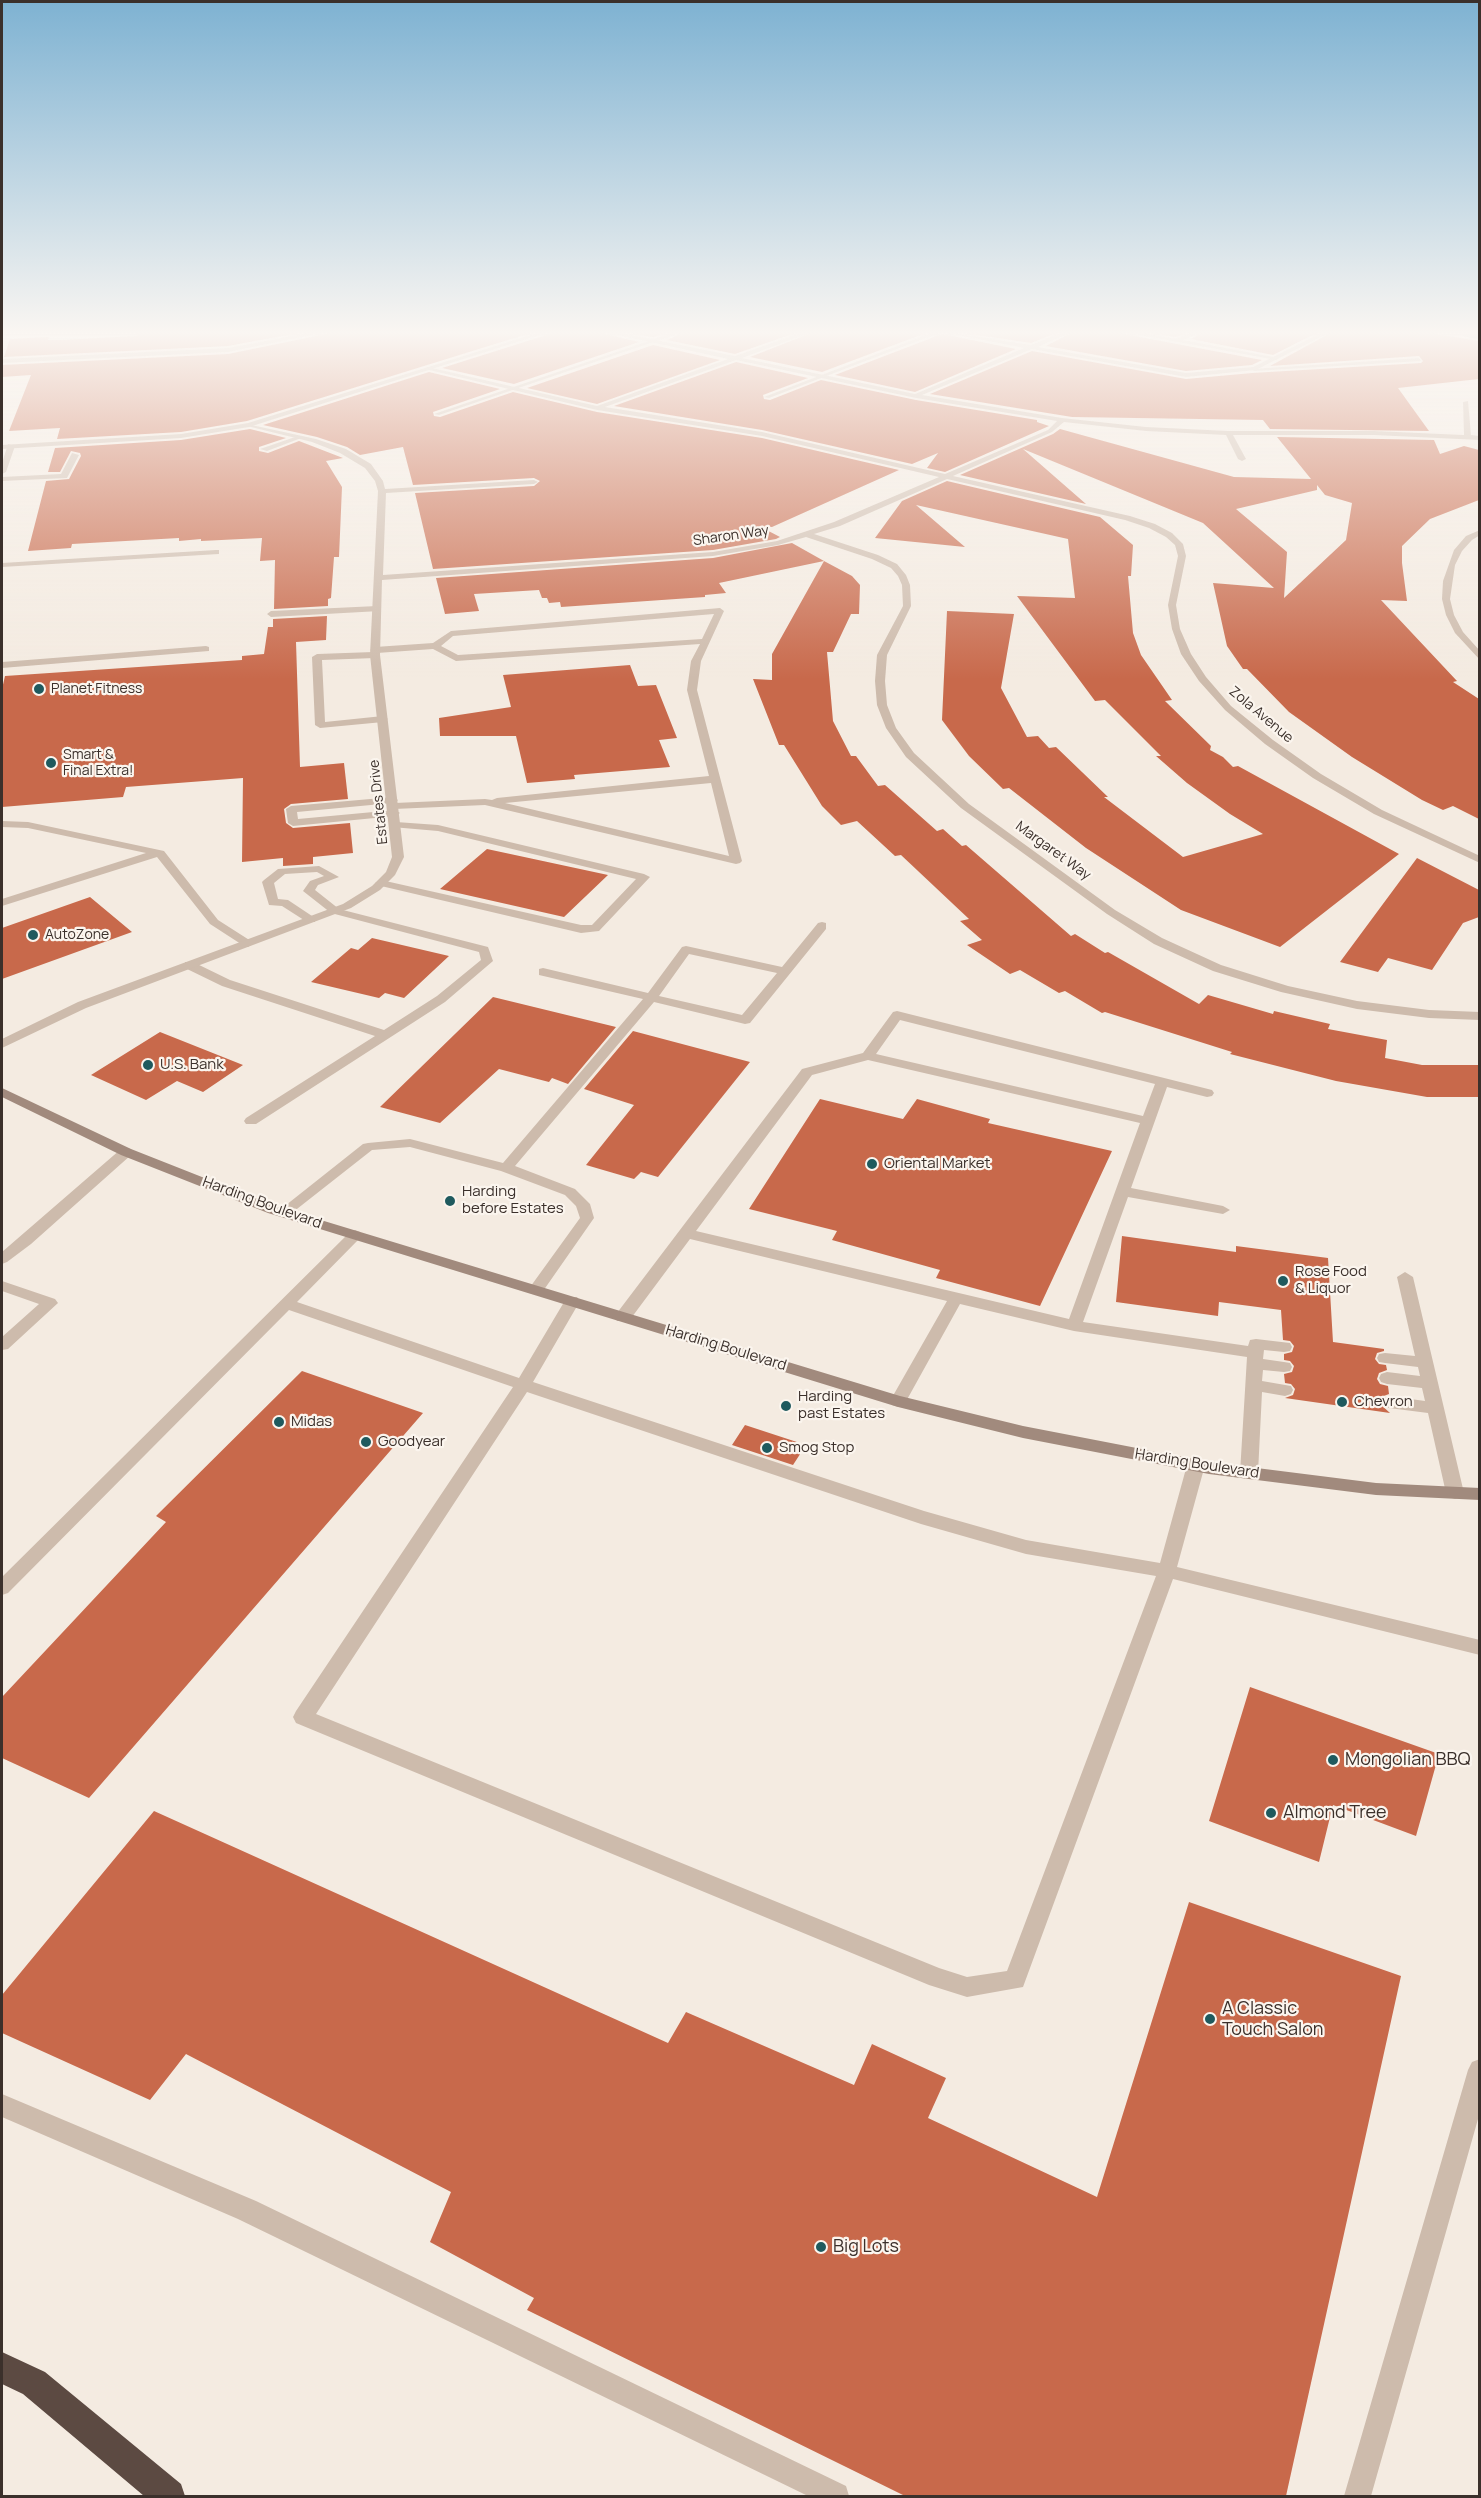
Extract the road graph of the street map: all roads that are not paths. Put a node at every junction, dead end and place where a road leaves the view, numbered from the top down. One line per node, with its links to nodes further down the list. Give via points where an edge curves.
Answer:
1 (11, 446): 9 (street)
2 (271, 447): 7 (street)
3 (329, 447): 15 (street, via 358,458 376,474)
4 (816, 447): 12 (street, Zola Avenue)
5 (1013, 447): 12 (street, Sharon Way)
6 (1235, 447): 10 (street)
7 (264, 449)
8 (75, 455): 13 (street, via 64,476)
9 (4, 458): 11 (street)
10 (1242, 459)
11 (2, 472)
12 (945, 477): 17 (street, Sharon Way); 35 (street, Zola Avenue, via 1127,518 1169,535 1179,544 1182,556 1172,605 1176,629 1202,679 1228,708 1317,776 1378,812)
13 (2, 479)
14 (534, 482): 15 (street)
15 (382, 491): 20 (street, Estates Drive)
16 (1479, 532): 27 (street, via 1458,550 1451,565 1446,598 1459,633)
17 (809, 535): 20 (street, Sharon Way, via 713,554); 46 (street, Margaret Way, via 875,557 894,566 902,575 907,606 882,655 880,681 882,705 891,728 910,755 965,806 1111,912 1158,941 1217,968 1285,989 1357,1005)
18 (216, 552): 19 (street)
19 (2, 565)
20 (378, 578): 21 (street, Estates Drive)
21 (377, 609): 22 (street); 26 (street, Estates Drive)
22 (272, 614)
23 (706, 640): 24 (street, via 456,658); 24 (street, via 720,611 451,634); 30 (street, via 696,661 692,690)
24 (435, 646): 26 (street)
25 (206, 649): 28 (street)
26 (375, 653): 29 (street, Estates Drive); 29 (street, via 317,657 320,725)
27 (1479, 657)
28 (2, 665)
29 (383, 719): 32 (street, Estates Drive)
30 (715, 779): 31 (street); 31 (street, via 736,861)
31 (485, 802): 32 (street)
32 (395, 811): 32 (street, via 291,809 292,823); 36 (street, Estates Drive, via 398,857); 36 (street, via 438,828 644,877 595,928 581,929)
33 (2, 824): 34 (street, via 28,825)
34 (160, 853): 37 (street); 41 (street, via 214,922)
35 (1479, 860)
36 (381, 883): 38 (street, Estates Drive)
37 (2, 903)
38 (335, 911): 39 (street, Estates Drive); 39 (street, via 309,891 314,884 333,877 319,869 282,871 268,882 273,903 284,902); 47 (street, via 484,950 487,961 441,999)
39 (311, 920): 41 (street, Estates Drive)
40 (822, 926): 43 (street)
41 (248, 943): 42 (street, Estates Drive)
42 (189, 964): 47 (street, via 226,983); 48 (street, Estates Drive, via 82,1005)
43 (785, 971): 45 (street, via 745,1020); 45 (street, via 686,950)
44 (543, 972): 45 (street)
45 (650, 999): 56 (street)
46 (1479, 1016)
47 (384, 1035): 53 (street)
48 (2, 1044)
49 (868, 1056): 50 (street, via 897,1016); 54 (street); 60 (street, via 807,1072)
50 (1162, 1082): 52 (street); 54 (street)
51 (2, 1092): 55 (main road, Harding Boulevard)
52 (1207, 1093)
53 (252, 1121)
54 (1148, 1121): 57 (street)
55 (126, 1152): 59 (main road, Harding Boulevard); 62 (street)
56 (506, 1168): 59 (street, via 410,1143 385,1144 368,1148); 65 (street, via 570,1192 583,1204 587,1218)
57 (1121, 1191): 58 (street); 70 (street)
58 (1223, 1210)
59 (283, 1213): 61 (main road, Harding Boulevard)
60 (686, 1233): 66 (street); 69 (street)
61 (355, 1235): 65 (main road, Harding Boulevard); 68 (street)
62 (2, 1259)
63 (1406, 1277): 75 (street)
64 (2, 1286): 71 (street, via 50,1303)
65 (536, 1290): 67 (main road, Harding Boulevard)
66 (956, 1298): 70 (street); 82 (street)
67 (572, 1301): 69 (main road, Harding Boulevard); 79 (street)
68 (286, 1304): 79 (street); 90 (street)
69 (623, 1317): 82 (main road, Harding Boulevard)
70 (1074, 1326): 73 (street)
71 (2, 1345)
72 (1284, 1347): 73 (street, via 1256,1344)
73 (1255, 1358): 76 (street); 80 (street)
74 (1385, 1358): 75 (street)
75 (1425, 1363): 78 (street)
76 (1284, 1367)
77 (1387, 1378): 78 (street)
78 (1430, 1383): 84 (street)
79 (523, 1385): 89 (street, via 921,1517 1026,1547); 89 (street, via 303,1717 967,1988 1015,1980)
80 (1254, 1385): 81 (street); 86 (street)
81 (1285, 1390)
82 (898, 1401): 85 (main road, Harding Boulevard, via 1023,1432)
83 (1389, 1402): 84 (street)
84 (1436, 1408): 87 (street)
85 (1196, 1465): 86 (main road, Harding Boulevard); 89 (street)
86 (1249, 1473): 87 (main road, Harding Boulevard, via 1376,1489)
87 (1455, 1493): 88 (main road, Harding Boulevard)
88 (1479, 1494)
89 (1167, 1570): 91 (street)
90 (2, 1588)
91 (1479, 1648)
92 (1479, 2070): 97 (street)
93 (2, 2106): 96 (street, via 247,2210)
94 (2, 2367): 95 (highway, via 34,2383)
95 (169, 2496)
96 (836, 2496)
97 (1357, 2496)

